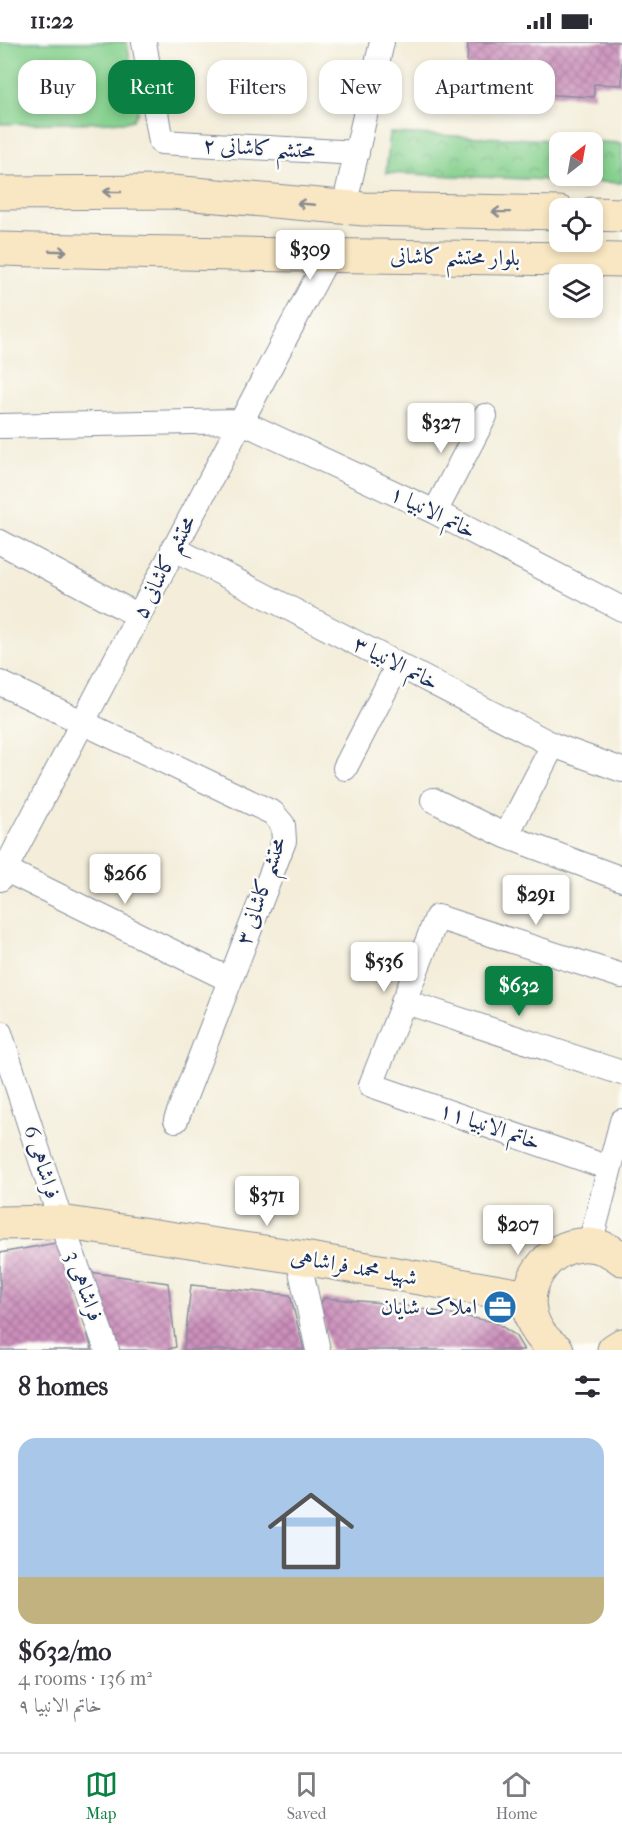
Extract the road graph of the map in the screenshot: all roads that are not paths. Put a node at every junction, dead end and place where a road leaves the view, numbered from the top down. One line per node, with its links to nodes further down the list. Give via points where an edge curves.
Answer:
1 (144, 42): 3 (street, محتشم کاشانی ۲, via 161,142)
2 (382, 42): 3 (street)
3 (357, 153): 5 (street)
4 (0, 193): 5 (main road, بلوار محتشم کاشانی, one-way to 4, via 172,192)
5 (344, 207): 6 (main road, بلوار محتشم کاشانی, one-way to 5)
6 (549, 213)
7 (603, 214): 8 (main road)
8 (622, 214)
9 (0, 249): 10 (main road, بلوار محتشم کاشانی, one-way to 10)
10 (329, 255): 11 (main road, بلوار محتشم کاشانی); 13 (street, محتشم کاشانی ۵)
11 (622, 260)
12 (485, 416): 15 (street)
13 (240, 421): 14 (street); 15 (street, خاتم الانبیا ۱); 17 (street, محتشم کاشانی ۵)
14 (0, 426)
15 (435, 512): 18 (street, خاتم الانبیا ۱)
16 (0, 542): 19 (street)
17 (173, 548): 19 (street, محتشم کاشانی ۵); 20 (street, خاتم الانبیا ۳)
18 (622, 609)
19 (139, 616): 22 (street, محتشم کاشانی ۵)
20 (398, 665): 23 (street, خاتم الانبیا ۳); 24 (street)
21 (0, 683): 22 (street, محتشم کاشانی ۳)
22 (84, 723): 28 (street, محتشم کاشانی ۵); 31 (street, محتشم کاشانی ۳, via 273,813 283,825 284,841)
23 (553, 745): 25 (street, خاتم الانبیا ۳); 27 (street)
24 (345, 768)
25 (622, 770)
26 (433, 800): 27 (street)
27 (506, 836): 29 (street)
28 (2, 872): 31 (street)
29 (622, 879)
30 (622, 976): 32 (street, via 437,916)
31 (230, 980): 35 (street, محتشم کاشانی ۳)
32 (404, 1001): 34 (street); 37 (street, خاتم الانبیا ۱۱, via 371,1085)
33 (0, 1033): 38 (street, فراشاهی 6)
34 (622, 1073)
35 (176, 1120)
36 (622, 1121): 37 (street)
37 (609, 1167): 40 (street)
38 (61, 1222): 39 (main road, شهید محمد فراشاهی); 41 (main road, شهید محمد فراشاهی); 45 (street, فراشاهی 3)
39 (0, 1223)
40 (590, 1244): 42 (main road); 43 (main road, via 568,1247 548,1258 534,1276)
41 (298, 1257): 43 (main road, شهید محمد فراشاهی); 46 (street)
42 (622, 1258)
43 (528, 1297): 47 (main road, via 531,1317 540,1335)
44 (622, 1345): 48 (main road)
45 (106, 1350)
46 (318, 1350)
47 (557, 1350)
48 (614, 1350)

